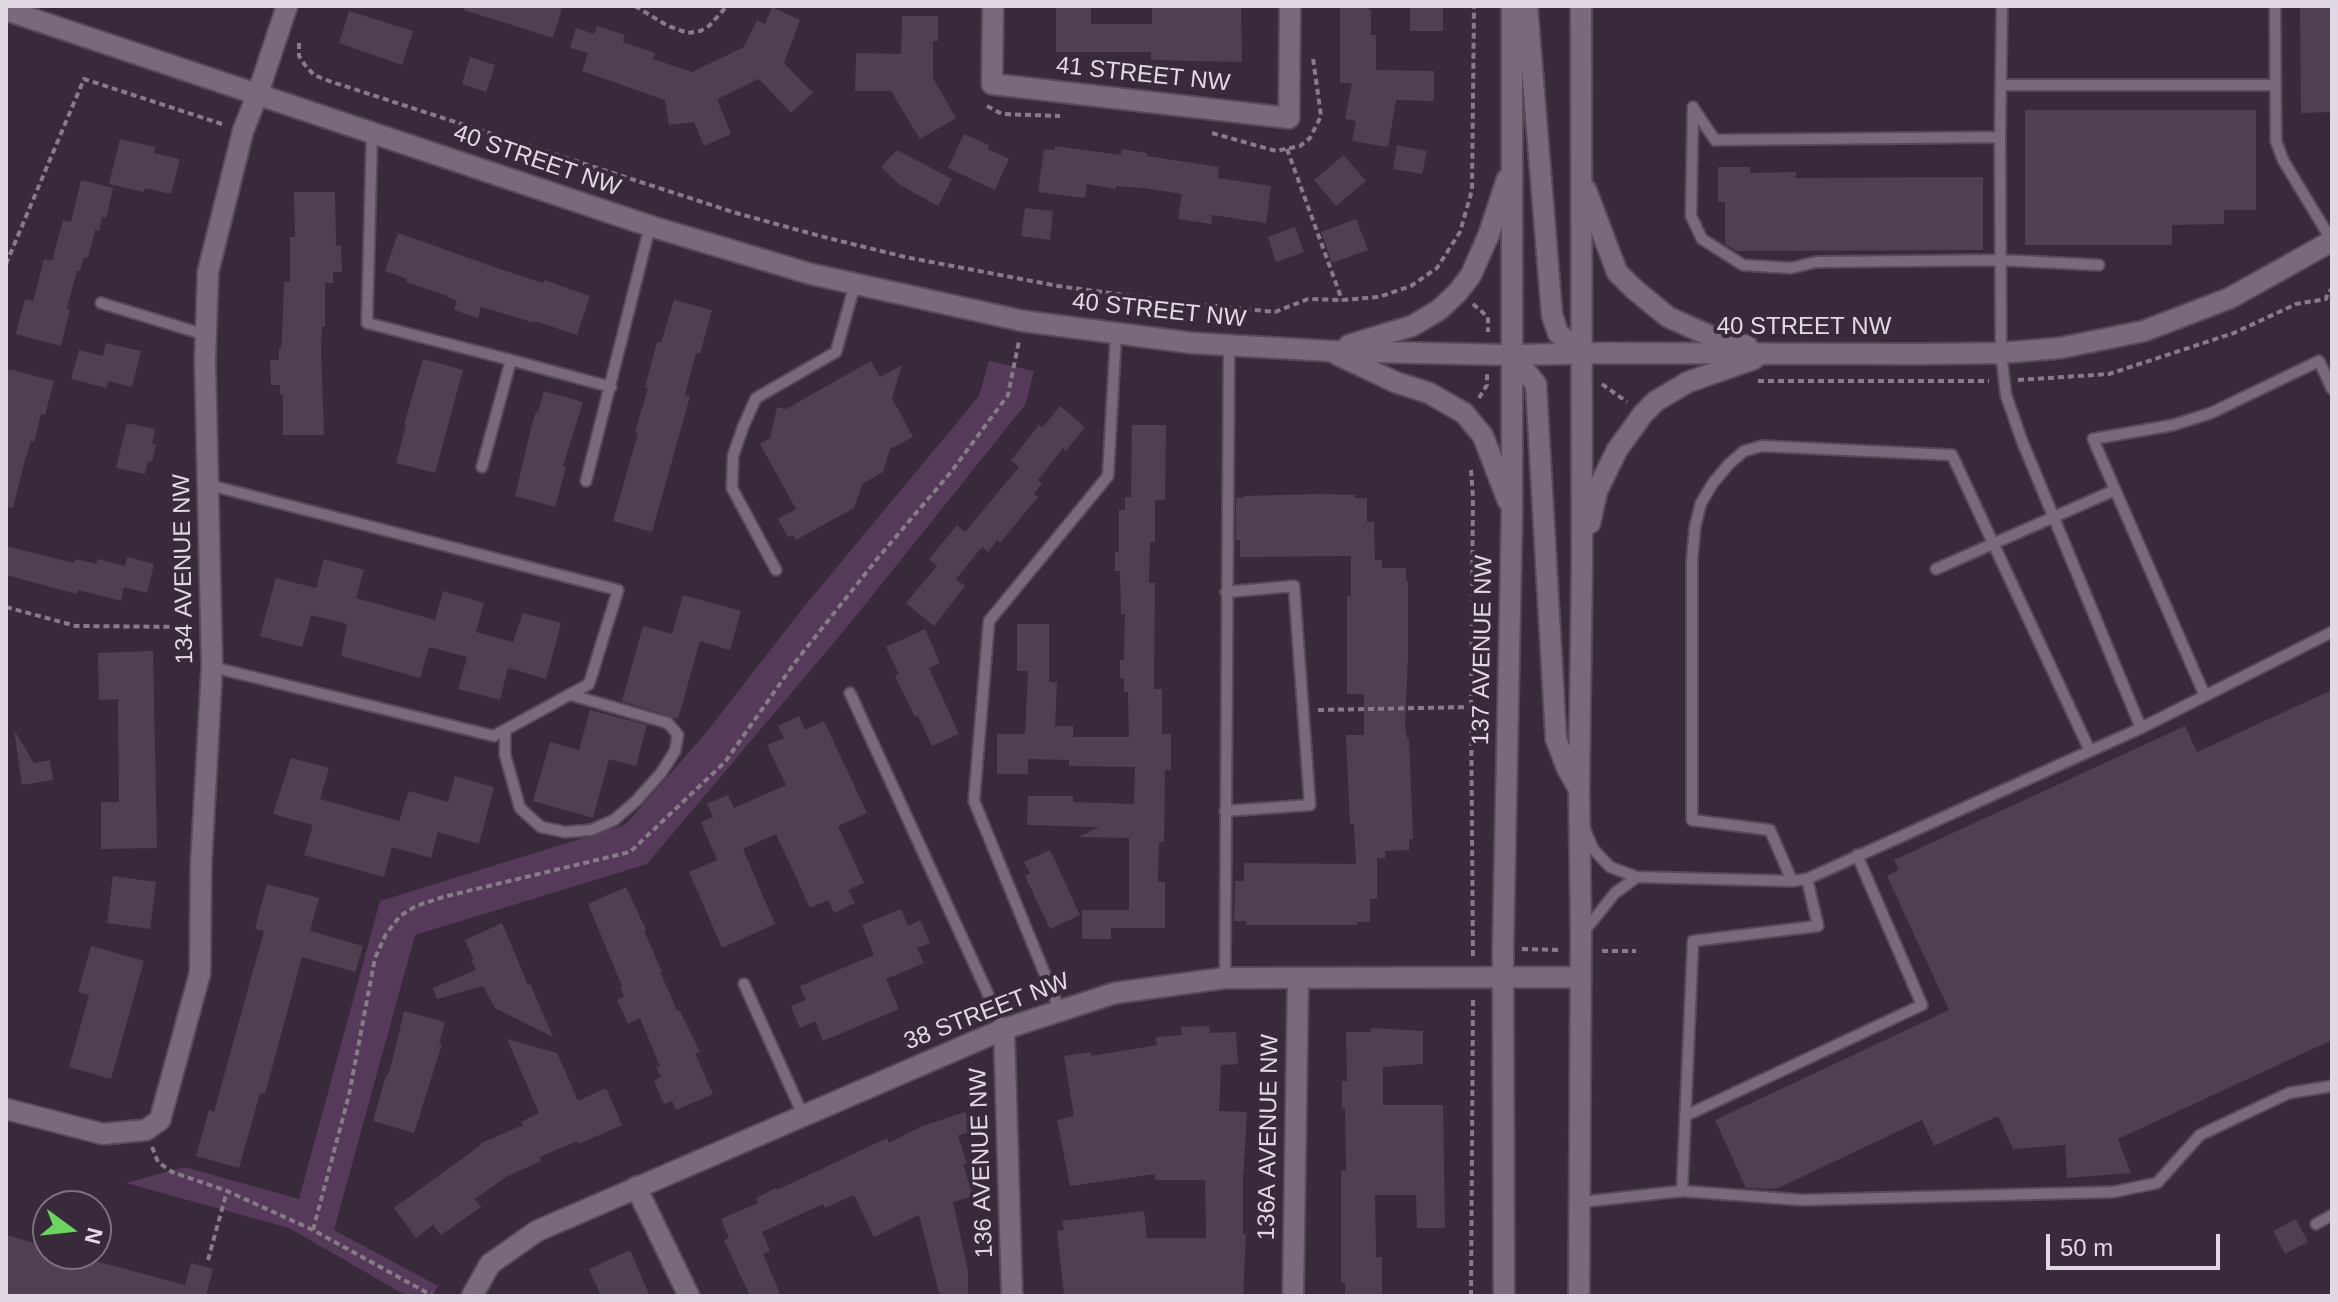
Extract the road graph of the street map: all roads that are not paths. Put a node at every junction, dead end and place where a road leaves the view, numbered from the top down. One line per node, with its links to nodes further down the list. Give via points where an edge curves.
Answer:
1 (287, 6): 12 (street, 134 AVENUE NW)
2 (993, 6): 3 (street, 41 STREET NW, via 992,84 1289,118)
3 (1290, 6)
4 (1512, 6): 15 (street, 137 AVENUE NW)
5 (1527, 6): 27 (street, via 1552,315 1558,333)
6 (1581, 6): 16 (street)
7 (2002, 6): 10 (lane)
8 (2275, 6): 11 (lane)
9 (6, 10): 12 (street, 40 STREET NW)
10 (2001, 85): 11 (lane); 14 (lane)
11 (2275, 85): 18 (lane, via 2278,152)
12 (258, 93): 13 (street, 40 STREET NW); 24 (street, 134 AVENUE NW, via 243,131 208,272)
13 (372, 132): 17 (street, 40 STREET NW); 31 (lane, via 367,323)
14 (2000, 137): 19 (lane); 19 (lane, via 1715,140 1693,107 1691,216 1702,239 1743,265)
15 (1511, 168): 26 (street, via 1489,234 1458,292 1412,326); 30 (street, 137 AVENUE NW)
16 (1581, 174): 27 (street); 28 (street, via 1617,272 1634,289 1668,317)
17 (650, 226): 21 (street, 40 STREET NW); 32 (lane)
18 (2332, 241): 29 (street, 40 STREET NW, via 2230,298 2144,331 2060,348)
19 (2000, 260): 20 (lane); 29 (lane)
20 (2099, 265)
21 (855, 284): 23 (street, 40 STREET NW, via 1023,321); 43 (lane, via 836,352 756,398 733,456 732,488)
22 (101, 303): 24 (lane)
23 (1116, 334): 25 (street, 40 STREET NW); 66 (lane, via 1108,476 989,621 986,651 974,801)
24 (206, 335): 36 (street, 134 AVENUE NW)
25 (1229, 347): 26 (street, 40 STREET NW); 44 (lane)
26 (1329, 351): 30 (street, 40 STREET NW); 38 (street, via 1464,413 1483,436)
27 (1581, 353): 28 (street, 40 STREET NW); 30 (street, 40 STREET NW); 41 (street)
28 (1770, 353): 29 (street, 40 STREET NW); 41 (street, via 1688,382 1643,414 1597,491)
29 (2001, 353): 39 (lane, via 2006,395)
30 (1512, 355): 38 (street, 137 AVENUE NW); 53 (street, via 1536,384 1556,739)
31 (511, 360): 32 (lane); 34 (lane)
32 (611, 387): 35 (lane)
33 (2332, 389): 37 (lane, via 2319,361 2211,413 2093,439)
34 (482, 467)
35 (586, 481)
36 (209, 485): 46 (street, 134 AVENUE NW); 48 (lane, via 618,590 589,684)
37 (2115, 490): 39 (lane); 49 (lane)
38 (1512, 510): 63 (street, 137 AVENUE NW)
39 (2054, 517): 40 (lane); 50 (lane)
40 (1993, 543): 42 (lane); 52 (lane); 59 (lane, via 1952,455 1762,446 1744,451 1729,464 1701,503 1692,560 1692,820 1770,830)
41 (1582, 562): 53 (street)
42 (1936, 569)
43 (776, 570)
44 (1226, 592): 54 (lane); 54 (lane, via 1294,586 1310,805)
45 (2332, 632): 49 (lane)
46 (212, 667): 51 (lane, via 494,736); 69 (street, 134 AVENUE NW, via 200,973 160,1120 146,1130 103,1134)
47 (850, 693): 67 (lane)
48 (571, 695): 51 (lane); 51 (lane, via 668,723 678,735 661,773 614,820 591,830 541,827 520,808 505,755)
49 (2205, 696): 50 (lane)
50 (2141, 728): 52 (lane)
51 (505, 730)
52 (2090, 751): 56 (lane)
53 (1579, 789): 55 (street)
54 (1225, 811): 62 (lane)
55 (1579, 815): 57 (lane, via 1593,849 1610,867); 60 (street)
56 (1857, 855): 58 (lane); 71 (lane, via 1922,1005)
57 (1637, 877): 59 (lane); 60 (lane, via 1615,893)
58 (1807, 879): 59 (lane); 71 (lane, via 1818,926 1693,941)
59 (1792, 881)
60 (1581, 943): 61 (street)
61 (1580, 977): 63 (street, 38 STREET NW); 74 (street)
62 (1225, 978): 64 (street, 38 STREET NW); 66 (street, 38 STREET NW, via 1115,993)
63 (1503, 978): 64 (street, 38 STREET NW); 81 (street, 137 AVENUE NW)
64 (1298, 979): 80 (street, 136A AVENUE NW)
65 (744, 984): 70 (lane)
66 (1060, 1011): 67 (street, 38 STREET NW)
67 (1004, 1029): 70 (street, 38 STREET NW); 79 (street, 136 AVENUE NW)
68 (2332, 1086): 73 (lane, via 2289,1093 2200,1135 2157,1183 2113,1192 1802,1200)
69 (6, 1109)
70 (803, 1115): 72 (street, 38 STREET NW)
71 (1685, 1116): 73 (lane)
72 (636, 1187): 77 (street, 38 STREET NW, via 537,1231 490,1264); 78 (street)
73 (1682, 1191): 74 (lane)
74 (1581, 1202): 82 (street)
75 (2332, 1215): 76 (lane)
76 (2316, 1224)
77 (472, 1296)
78 (689, 1296)
79 (1012, 1296)
80 (1293, 1296)
81 (1504, 1296)
82 (1579, 1296)

